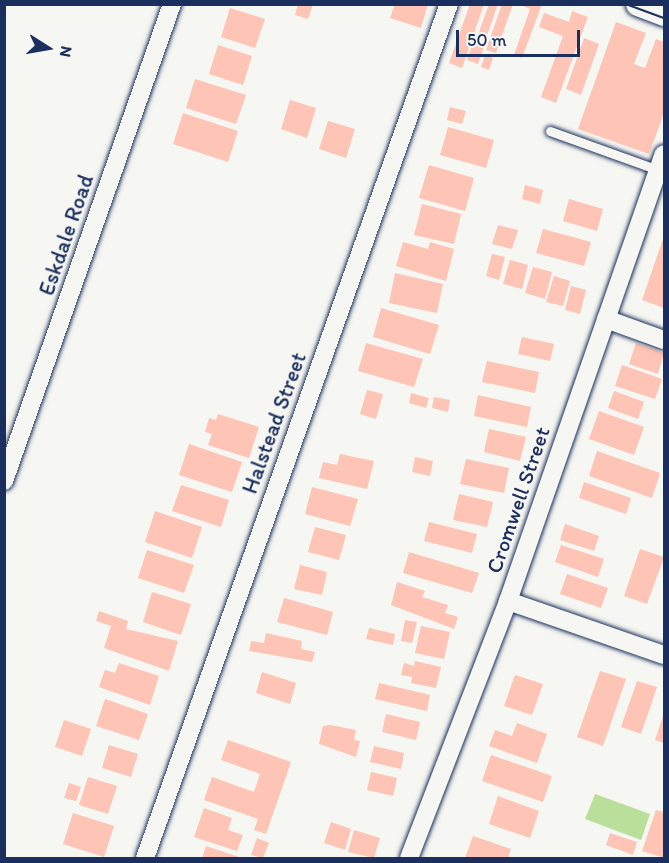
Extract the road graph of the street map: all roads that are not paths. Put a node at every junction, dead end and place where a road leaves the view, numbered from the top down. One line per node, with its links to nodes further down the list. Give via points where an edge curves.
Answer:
1 (172, 4): 9 (street, Eskdale Road)
2 (449, 4): 12 (street, Halstead Street)
3 (638, 4): 4 (main road)
4 (664, 14)
5 (550, 131): 6 (lane)
6 (663, 165): 7 (street, Cromwell Street)
7 (606, 319): 8 (street); 10 (street, Cromwell Street)
8 (664, 340)
9 (4, 481)
10 (508, 601): 11 (street); 13 (street, Cromwell Street)
11 (664, 655)
12 (145, 858)
13 (409, 858)

